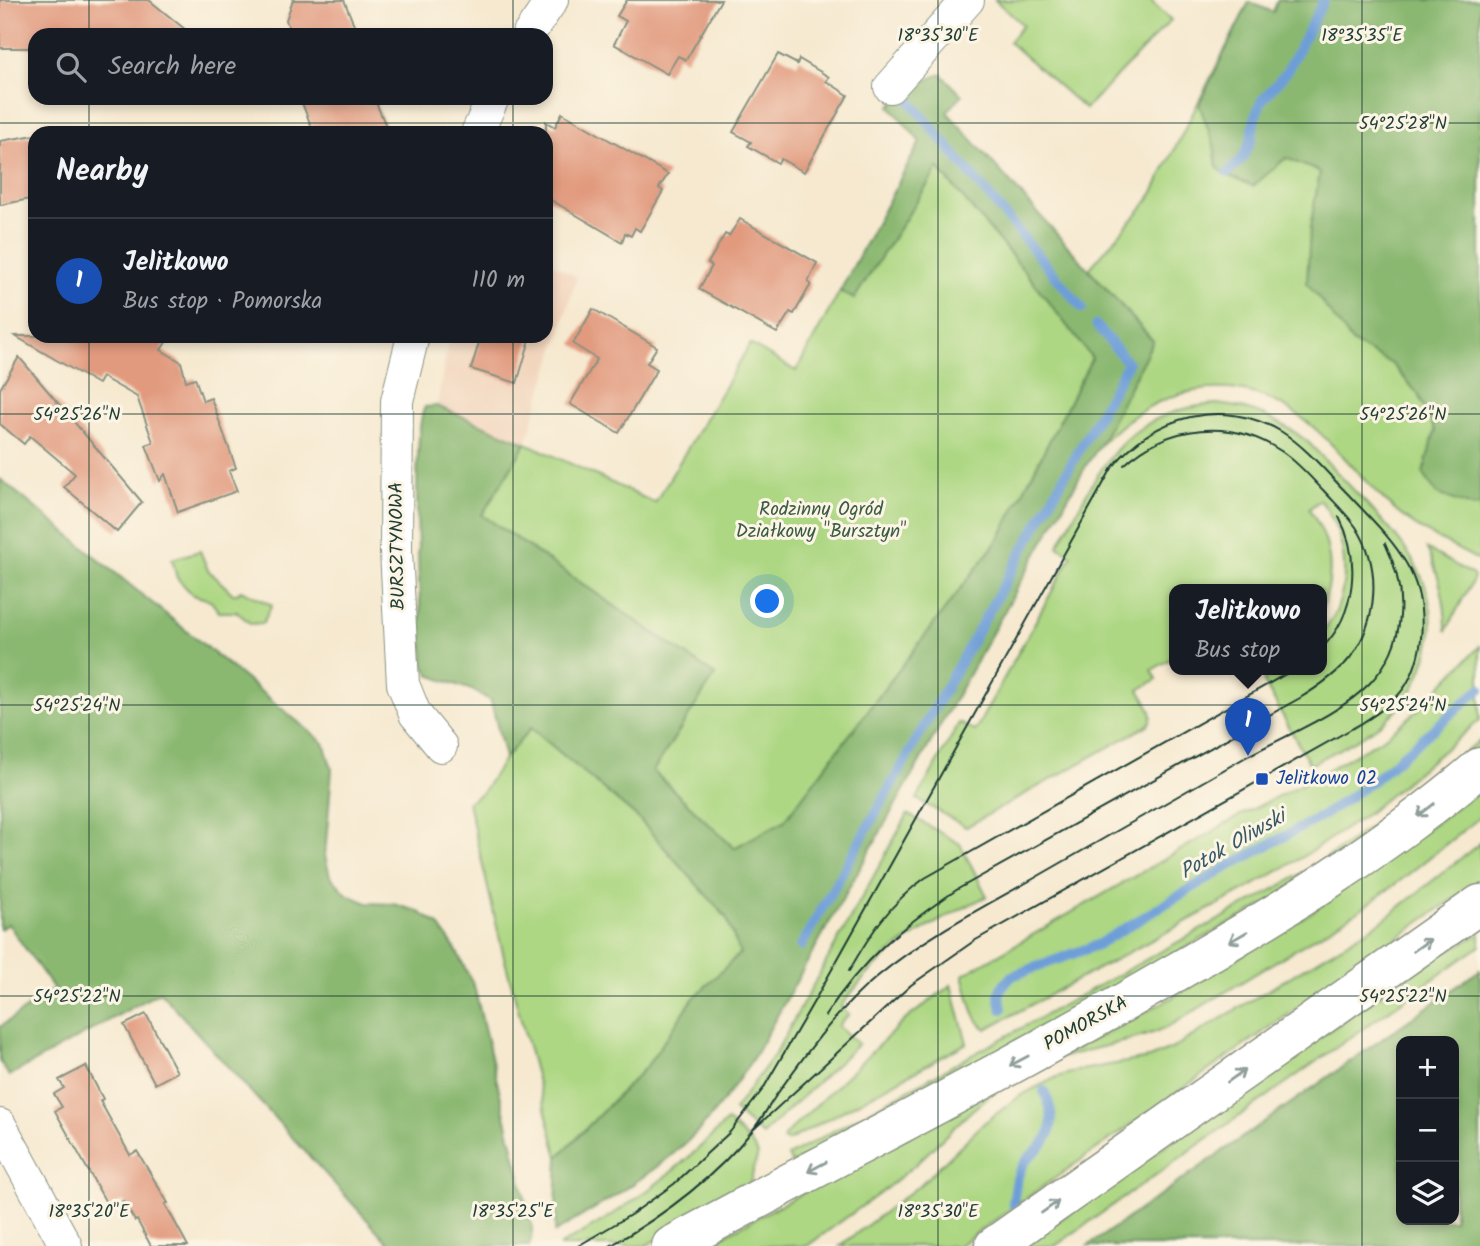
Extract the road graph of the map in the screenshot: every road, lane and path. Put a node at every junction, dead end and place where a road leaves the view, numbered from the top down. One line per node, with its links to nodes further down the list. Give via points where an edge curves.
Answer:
1 (552, 0): 3 (street)
2 (968, 0): 4 (street)
3 (533, 28)
4 (890, 87)
5 (490, 105): 6 (street)
6 (480, 126)
7 (411, 343): 8 (street, BURSZTYNOWA, via 397,401 396,551 403,684 415,714)
8 (442, 746)
9 (1480, 767): 13 (street, POMORSKA, one-way to 13, via 1369,854 1276,915 1071,1033)
10 (1480, 904): 14 (street, one-way to 10)
11 (0, 1125): 12 (street)
12 (66, 1246)
13 (671, 1246)
14 (994, 1246)

